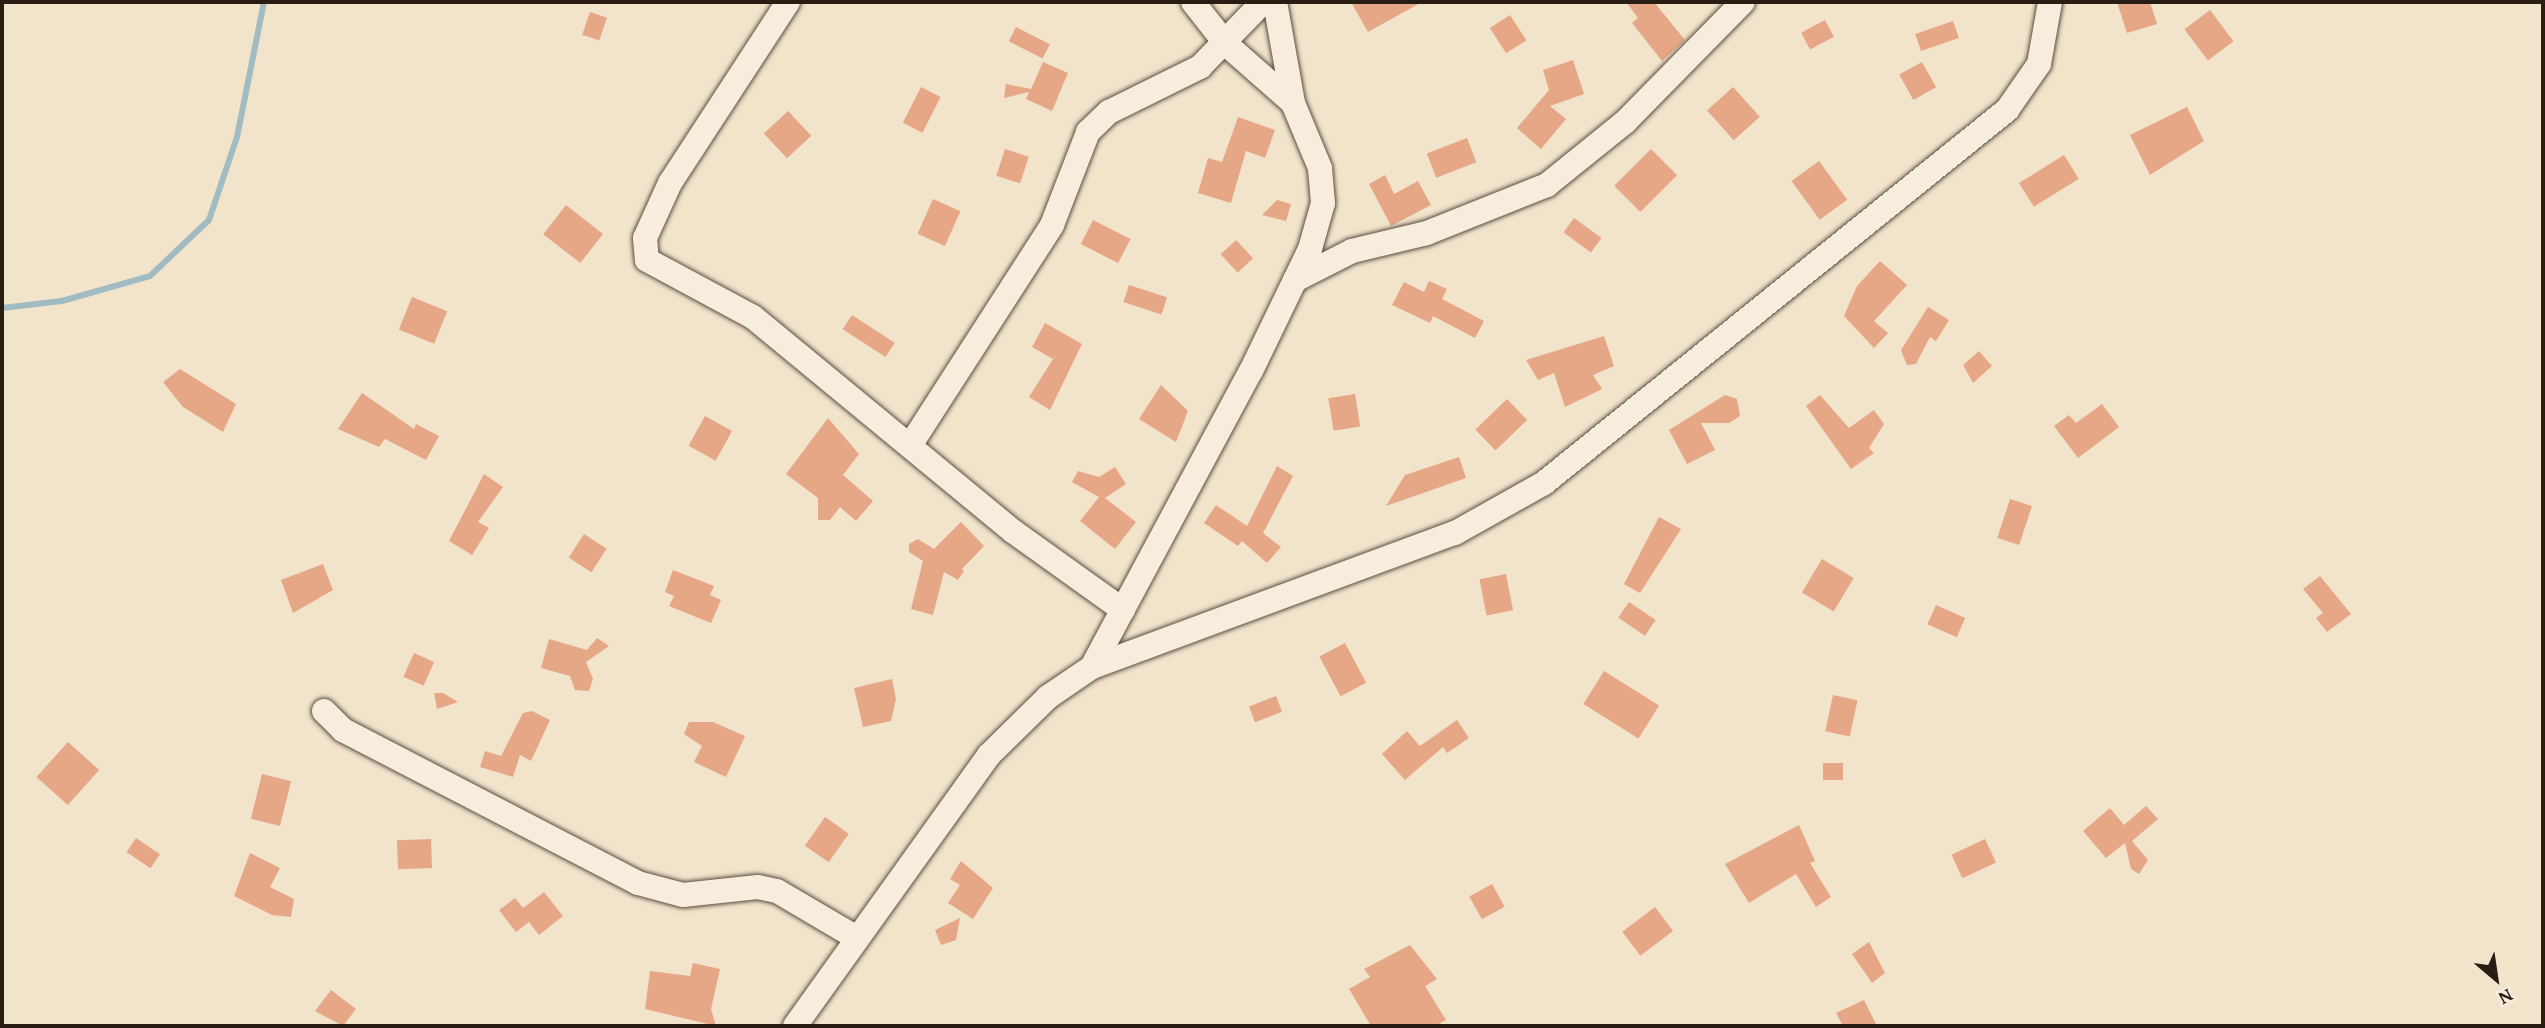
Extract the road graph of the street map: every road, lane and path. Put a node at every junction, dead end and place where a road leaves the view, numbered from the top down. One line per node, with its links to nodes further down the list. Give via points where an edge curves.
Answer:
1 (788, 2): 10 (street, via 670,183 642,249 666,275 753,317)
2 (1193, 2): 7 (street)
3 (1263, 2): 7 (street)
4 (1275, 2): 8 (street)
5 (1743, 2): 9 (street, via 1625,122 1547,185 1427,233 1352,251)
6 (2050, 2): 12 (street, via 2039,64 2007,110 1544,483 1399,557)
7 (1226, 44): 8 (street); 10 (street, via 1182,77 1109,112 1088,132 1052,225)
8 (1293, 103): 9 (street, via 1320,168 1323,203)
9 (1295, 280): 11 (street)
10 (911, 444): 11 (street, via 1014,532)
11 (1124, 610): 12 (street)
12 (1092, 667): 14 (street, via 1016,723)
13 (324, 710): 14 (street, via 343,730 638,883 683,895 758,887 778,891)
14 (855, 937): 15 (street)
15 (795, 1026)

